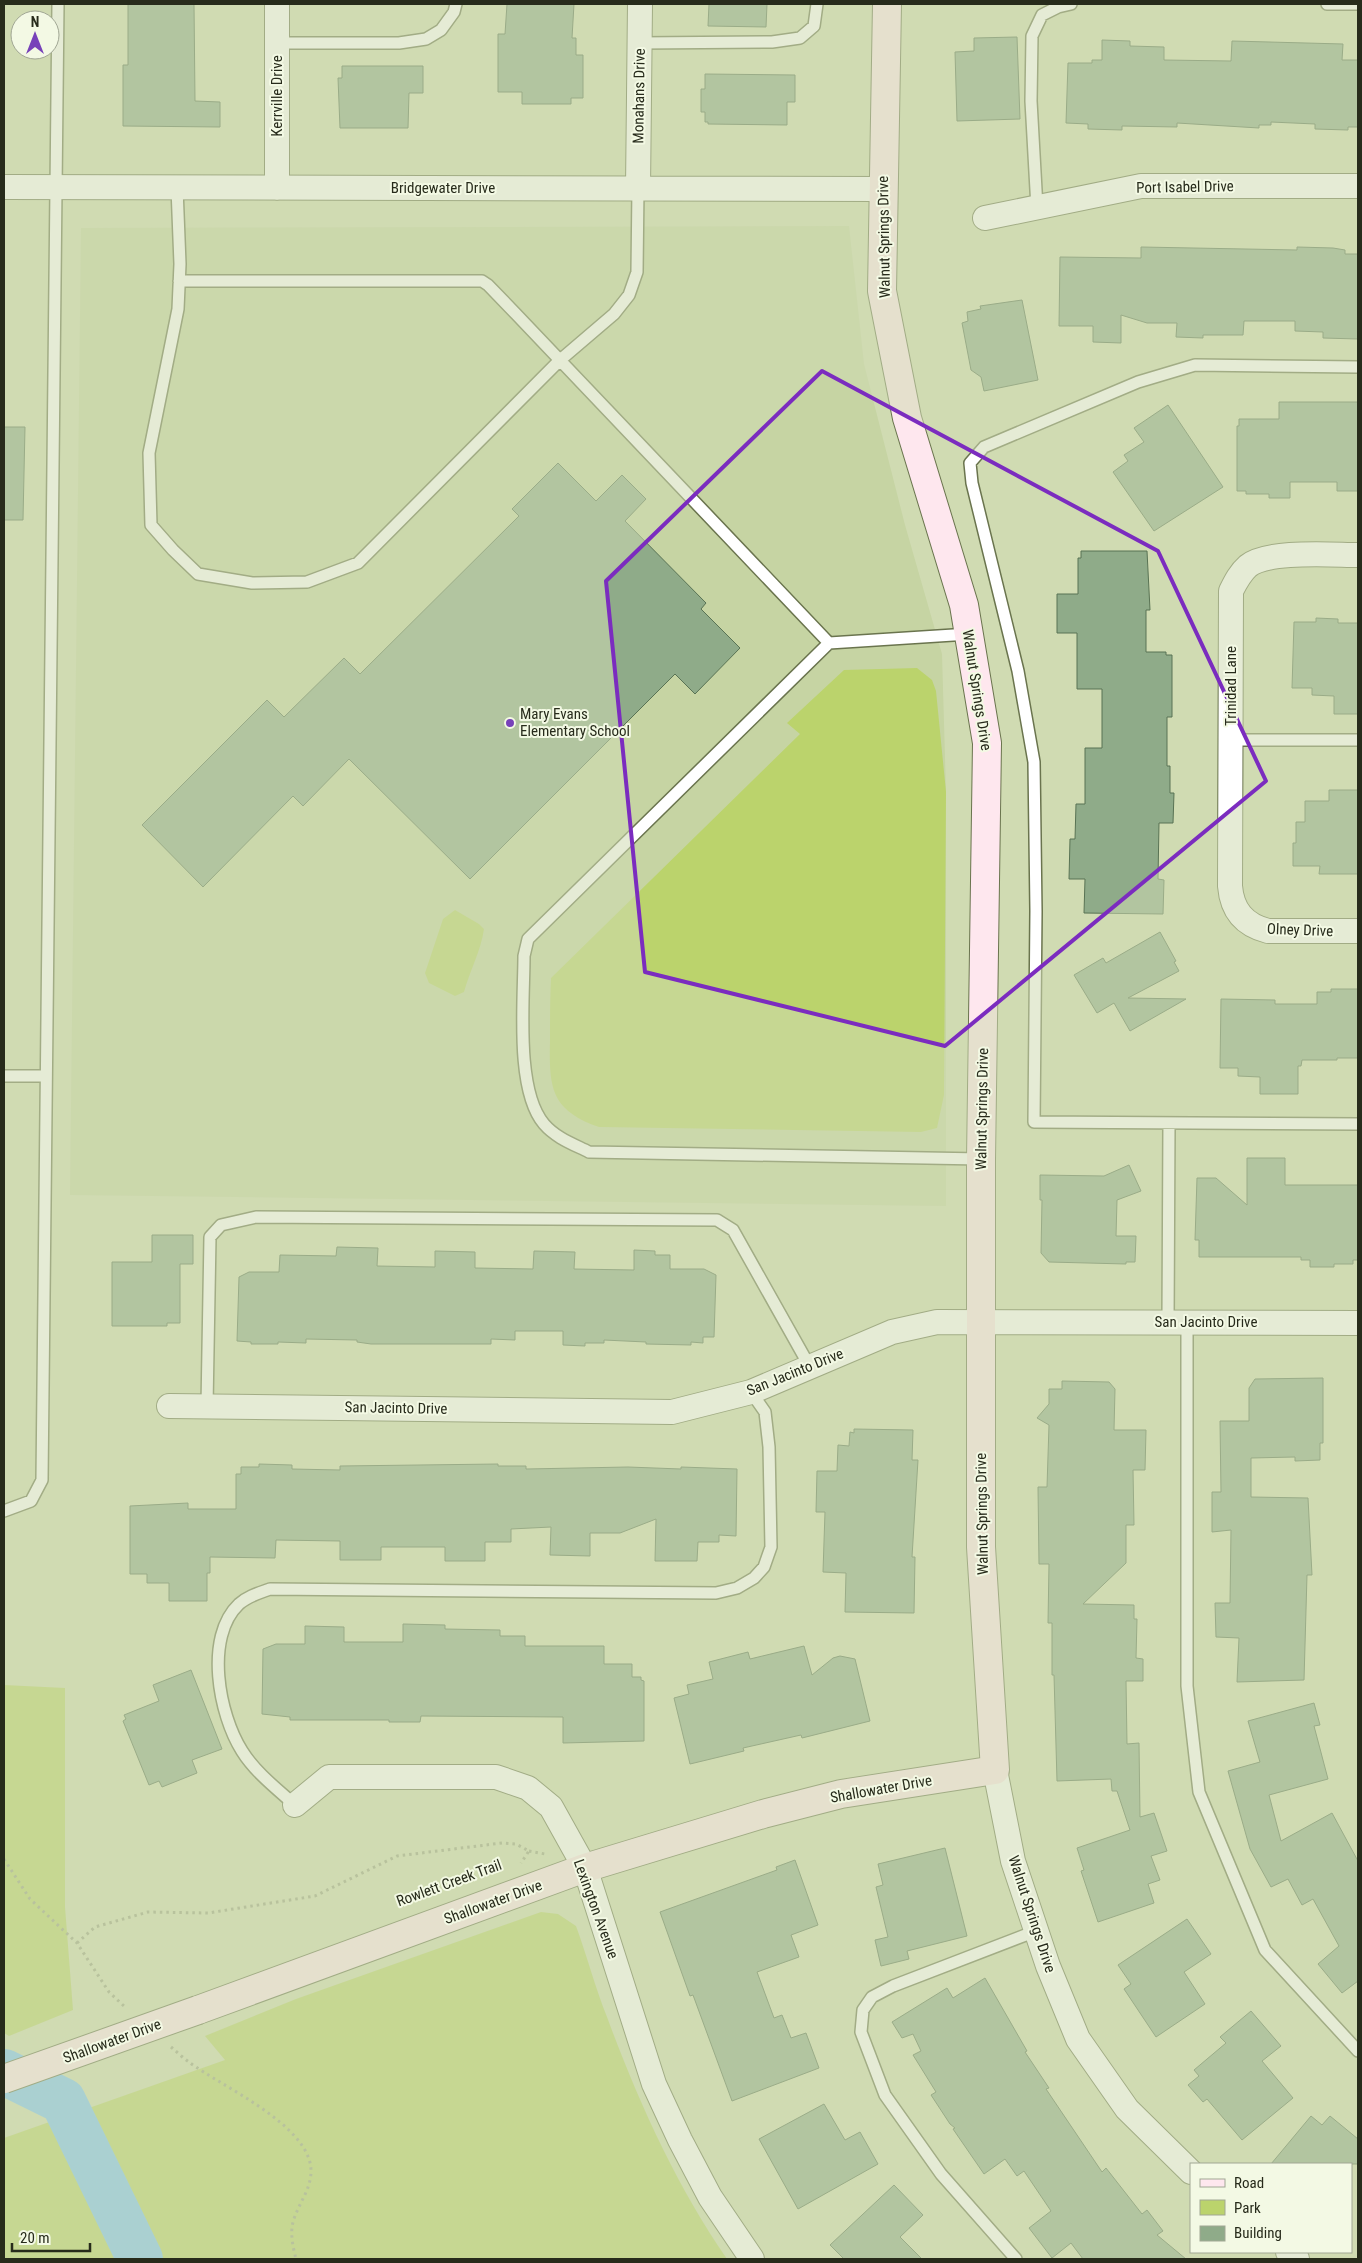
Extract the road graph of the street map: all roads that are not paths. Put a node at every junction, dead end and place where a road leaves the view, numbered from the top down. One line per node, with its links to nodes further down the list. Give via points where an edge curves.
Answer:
1 (58, 4): 14 (lane)
2 (277, 4): 10 (street, Kerrville Drive)
3 (456, 4): 10 (lane, via 441,30 426,39 399,43)
4 (640, 4): 11 (street, Monahans Drive)
5 (817, 4): 11 (lane, via 814,26 800,38 772,42)
6 (887, 4): 18 (street, Walnut Springs Drive)
7 (1071, 4): 19 (lane, via 1042,15 1032,36 1031,101)
8 (1327, 4): 9 (lane)
9 (1358, 4)
10 (277, 43): 16 (street, Kerrville Drive)
11 (640, 43): 17 (street, Monahans Drive)
12 (1358, 186): 19 (street, Port Isabel Drive, via 1141,186)
13 (4, 187): 14 (street, Bridgewater Drive)
14 (55, 187): 15 (street, Bridgewater Drive); 32 (lane)
15 (177, 188): 16 (street, Bridgewater Drive); 21 (lane)
16 (277, 188): 17 (street, Bridgewater Drive)
17 (638, 188): 18 (street, Bridgewater Drive); 22 (lane, via 637,272 629,295 614,314)
18 (883, 189): 25 (street, Walnut Springs Drive, via 882,291 907,418 964,605)
19 (1037, 208): 20 (street, Port Isabel Drive)
20 (985, 218)
21 (179, 281): 22 (lane, via 482,281); 22 (lane, via 178,309 149,453 151,525 198,574 226,580 307,582 358,562)
22 (558, 360): 26 (lane)
23 (1358, 367): 33 (lane, via 1195,365 1138,382 984,447 970,463 972,483 1018,671 1034,762 1034,1122)
24 (1358, 555): 27 (street, Trinidad Lane, via 1264,558 1238,576 1231,591)
25 (969, 634): 26 (lane); 35 (street, Walnut Springs Drive, via 987,742)
26 (829, 643): 35 (lane, via 528,939 524,956 524,1070 531,1099 544,1123 563,1140 589,1152)
27 (1231, 740): 28 (lane); 29 (street, Trinidad Lane, via 1230,886 1231,899)
28 (1358, 740)
29 (1244, 920): 30 (street, Olney Drive, via 1255,928 1268,931)
30 (1358, 931)
31 (4, 1076): 32 (lane)
32 (46, 1076): 43 (lane, via 42,1480 32,1501)
33 (1169, 1123): 34 (lane); 37 (lane)
34 (1358, 1124)
35 (981, 1159): 36 (street, Walnut Springs Drive)
36 (981, 1322): 37 (street, San Jacinto Drive); 39 (street, San Jacinto Drive, via 938,1322 892,1332); 44 (street, Walnut Springs Drive, via 981,1547)
37 (1177, 1322): 38 (street, San Jacinto Drive); 48 (lane, via 1187,1686 1199,1792 1266,1950)
38 (1358, 1323)
39 (810, 1367): 40 (street, San Jacinto Drive); 42 (lane, via 733,1230 717,1220 256,1216 222,1225 210,1237)
40 (752, 1392): 42 (street, San Jacinto Drive, via 672,1412); 45 (lane, via 764,1412 769,1447 771,1547 764,1567 754,1578 737,1588 716,1593 270,1590 253,1595 239,1605 228,1618 222,1634 218,1675 224,1715 242,1751)
41 (169, 1406): 42 (street, San Jacinto Drive)
42 (206, 1406)
43 (4, 1511)
44 (995, 1770): 46 (street, Shallowater Drive, via 841,1794); 47 (street, Walnut Springs Drive, via 1013,1862)
45 (295, 1805): 46 (street, Lexington Avenue, via 329,1777 496,1777 528,1788 551,1807)
46 (585, 1868): 49 (street, Shallowater Drive, bridge); 51 (street, Lexington Avenue, via 654,2084 710,2197)
47 (1036, 1931): 50 (street, Walnut Springs Drive, via 1078,2039 1127,2109); 52 (lane, via 872,1997 863,2010 861,2032 885,2095 942,2174)
48 (1358, 2052)
49 (4, 2080)
50 (1190, 2171)
51 (752, 2259)
52 (1016, 2259)

